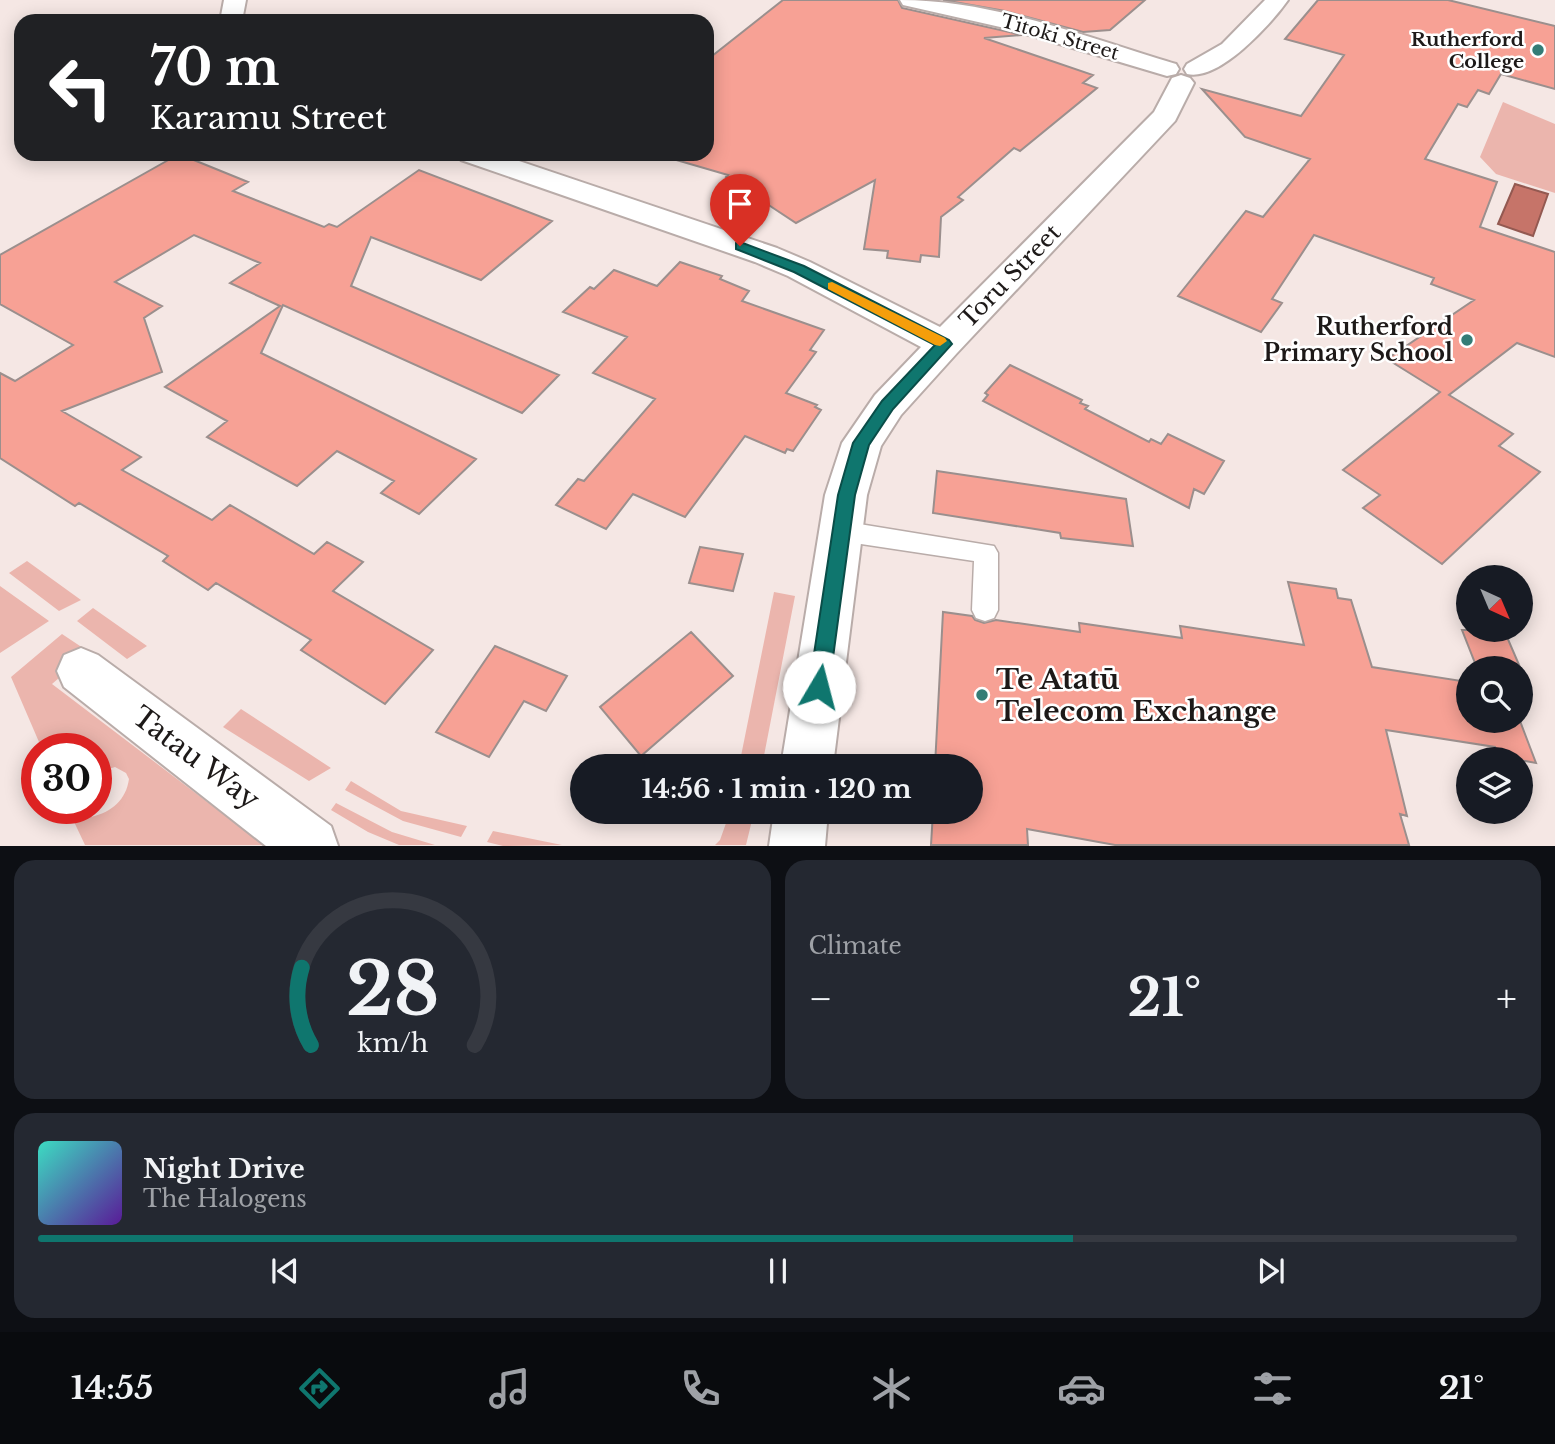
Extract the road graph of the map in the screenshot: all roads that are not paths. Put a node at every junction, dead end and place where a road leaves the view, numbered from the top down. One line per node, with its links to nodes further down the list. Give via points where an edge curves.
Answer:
1 (911, 0): 3 (street, Titoki Street, via 1036,29)
2 (1277, 0): 3 (street, via 1230,49)
3 (1181, 74): 5 (street, Toru Street, via 1166,115)
4 (491, 161): 5 (street, via 766,255)
5 (944, 344): 6 (street, Toru Street, via 888,405 862,443)
6 (841, 531): 7 (lane, via 986,554); 9 (street, Toru Street)
7 (985, 610)
8 (81, 671): 11 (street, Tatau Way)
9 (809, 754)
10 (800, 824): 12 (street)
11 (311, 845)
12 (797, 845)

